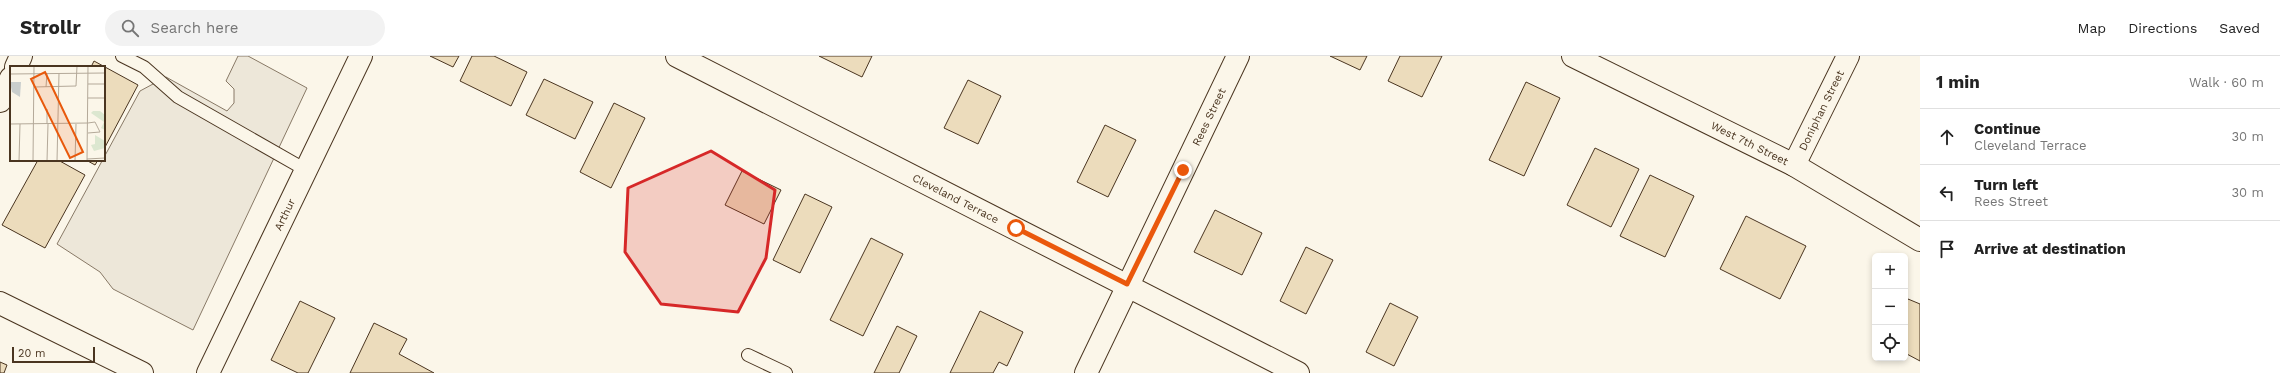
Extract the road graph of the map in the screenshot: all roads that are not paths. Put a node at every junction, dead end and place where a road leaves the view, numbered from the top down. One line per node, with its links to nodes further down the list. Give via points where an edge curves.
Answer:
1 (21, 56): 8 (street)
2 (122, 56): 12 (lane, via 144,67 178,97)
3 (361, 56): 12 (street, Arthur)
4 (677, 56): 14 (street, Cleveland Terrace)
5 (1238, 56): 14 (street, Rees Street)
6 (1573, 56): 11 (street, West 7th Street)
7 (1848, 56): 11 (street, Doniphan Street)
8 (16, 66)
9 (10, 80): 10 (street)
10 (0, 101)
11 (1794, 165): 13 (street, West 7th Street)
12 (306, 170): 18 (street, Arthur)
13 (1920, 240)
14 (1127, 284): 20 (street, Rees Street); 21 (street, Cleveland Terrace)
15 (0, 303): 17 (street)
16 (748, 355): 19 (lane)
17 (142, 373)
18 (208, 373)
19 (786, 373)
20 (1086, 373)
21 (1298, 373)

